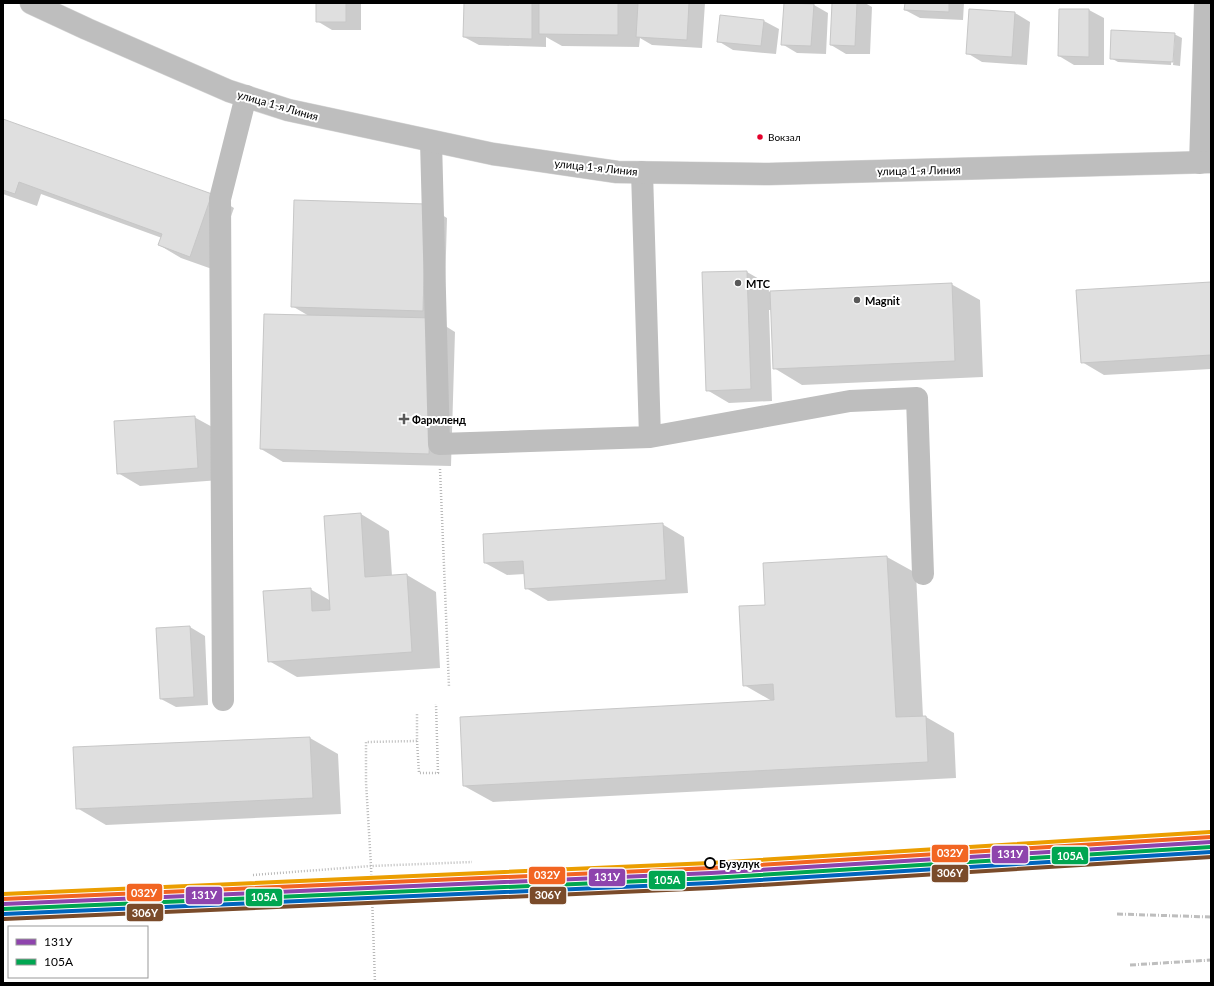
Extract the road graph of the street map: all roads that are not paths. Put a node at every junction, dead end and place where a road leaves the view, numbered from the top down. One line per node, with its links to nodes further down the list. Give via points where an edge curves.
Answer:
1 (31, 3): 3 (main road, улица 1-я Линия, via 229,91)
2 (1205, 3): 5 (main road)
3 (246, 96): 4 (main road, улица 1-я Линия, via 288,110); 9 (main road, via 220,199)
4 (431, 141): 6 (main road, улица 1-я Линия, via 493,154 617,172); 7 (main road, via 439,444)
5 (1206, 163): 6 (main road, улица 1-я Линия, via 769,174)
6 (642, 172): 7 (main road)
7 (650, 437): 8 (main road, via 850,400 917,398)
8 (922, 574)
9 (223, 700)

